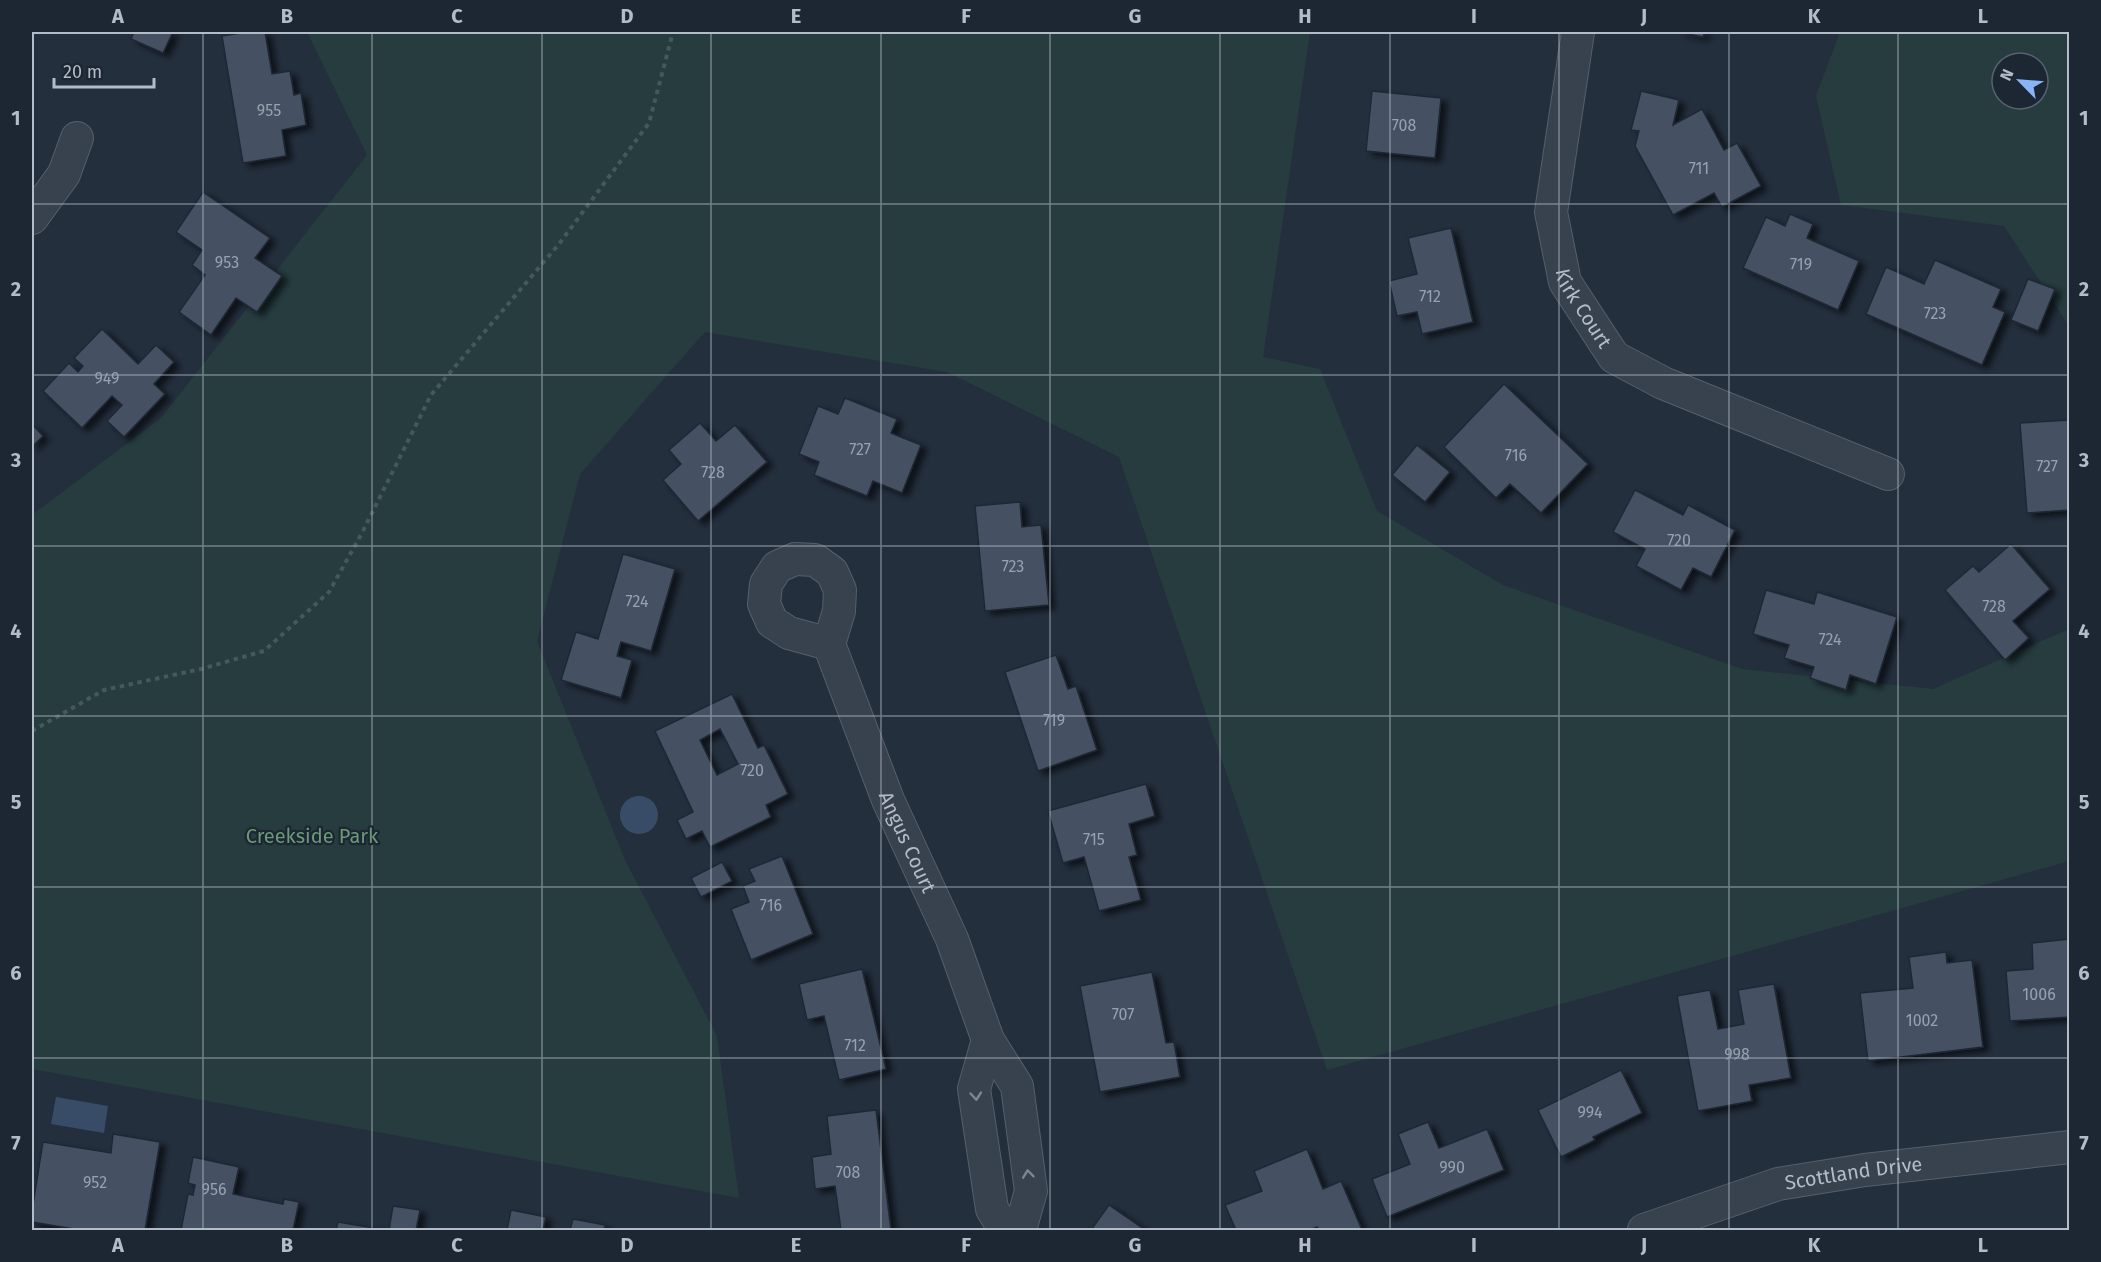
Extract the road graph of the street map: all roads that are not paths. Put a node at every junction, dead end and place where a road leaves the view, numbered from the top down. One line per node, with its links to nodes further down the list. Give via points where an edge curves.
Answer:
1 (1578, 32): 4 (street, Kirk Court, via 1551,212 1565,282 1614,357 1663,383)
2 (77, 138): 3 (street, via 64,174)
3 (32, 218)
4 (1888, 474)
5 (829, 644): 6 (street, Angus Court, via 877,774 952,939)
6 (988, 1040): 8 (street, one-way to 8, via 974,1089 992,1209); 9 (street, Angus Court, one-way to 6, via 1031,1191 1017,1086)
7 (2070, 1147): 10 (street, Scottland Drive, via 1778,1184)
8 (1005, 1230)
9 (1020, 1230)
10 (1644, 1230)

